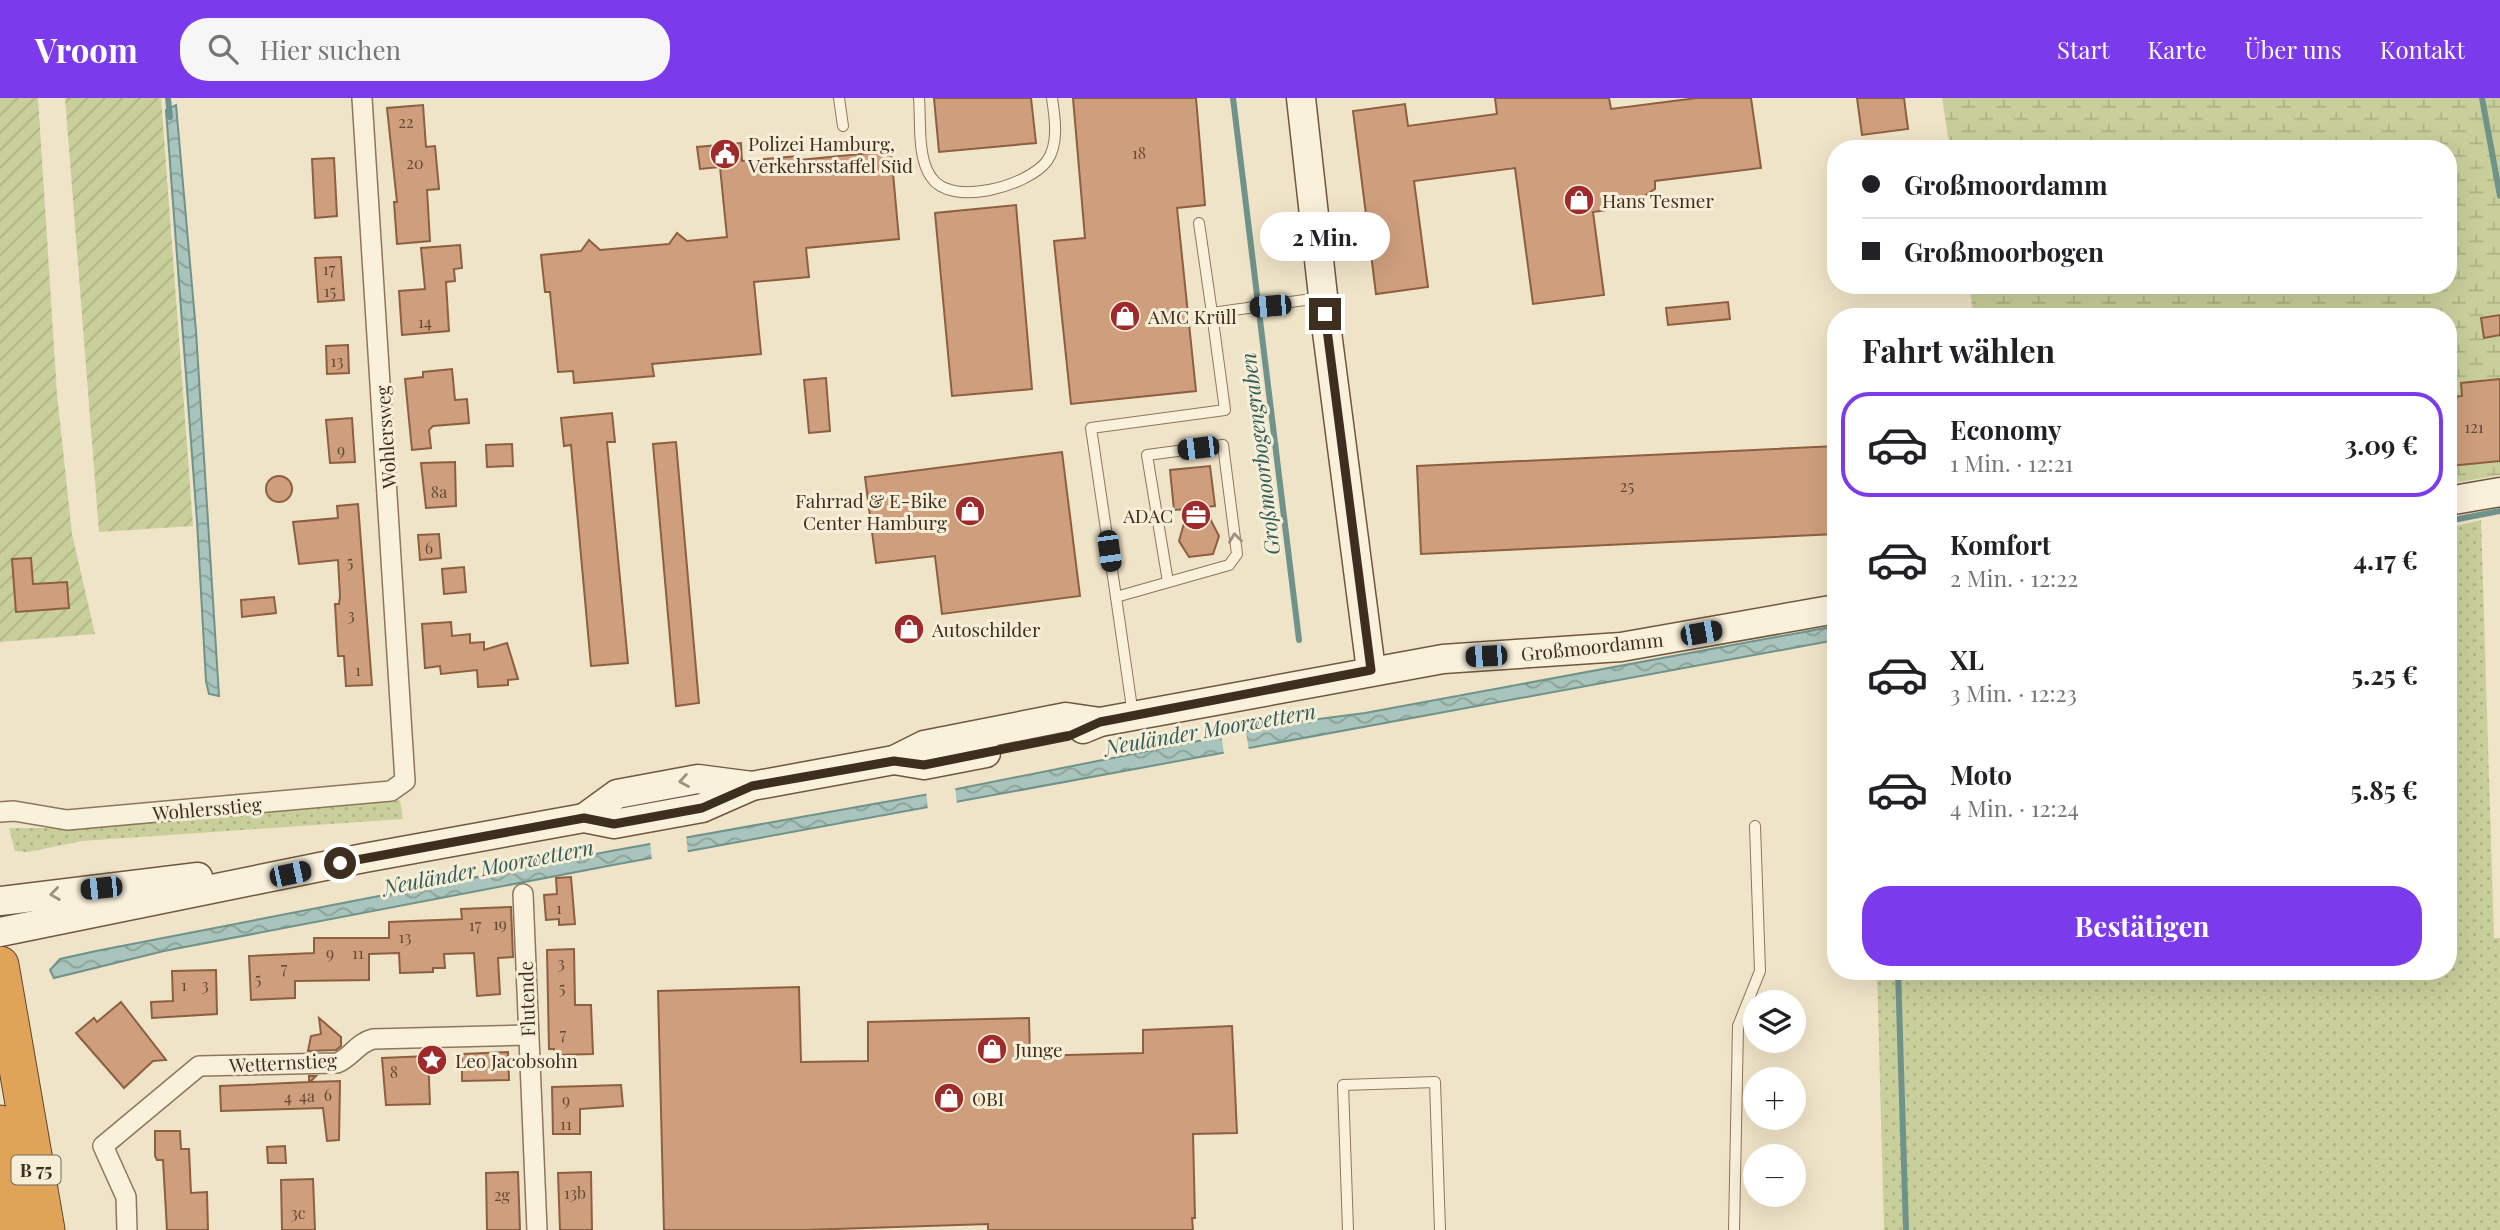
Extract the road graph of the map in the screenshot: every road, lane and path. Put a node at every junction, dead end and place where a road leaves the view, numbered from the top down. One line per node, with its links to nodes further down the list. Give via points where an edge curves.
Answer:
1 (362, 98): 21 (street, Wohlersweg)
2 (839, 98): 6 (lane)
3 (919, 98): 4 (lane, via 927,172 944,189 961,193 1011,185 1046,161 1055,144)
4 (1052, 98)
5 (1301, 98): 8 (main road)
6 (843, 125)
7 (1199, 223): 9 (lane)
8 (1323, 297): 9 (lane); 15 (main road)
9 (1212, 313): 13 (lane, via 1225,410 1091,428)
10 (2500, 492): 11 (main road)
11 (2457, 499)
12 (1168, 582): 12 (lane, one-way to 12, via 1229,565 1237,554 1223,444 1147,455); 13 (lane)
13 (1116, 597): 16 (lane)
14 (1827, 611): 15 (main road, Großmoordamm, via 1621,647 1443,659)
15 (1371, 670): 16 (main road, Großmoordamm)
16 (1133, 715): 17 (main road, Großmoordamm)
17 (1100, 722): 18 (main road, Großmoordamm, via 1066,718); 20 (main road, Großmoordamm, via 1069,736)
18 (960, 738): 19 (main road, Großmoordamm, via 924,745); 20 (main road)
19 (894, 761): 20 (main road, Großmoordamm); 22 (main road, Großmoordamm)
20 (939, 762)
21 (407, 776): 23 (street, Wohlersstieg, via 391,791 192,809 67,820)
22 (752, 786): 24 (main road, Großmoordamm, via 702,808 614,824); 24 (main road, Großmoordamm, one-way to 24, via 698,779 617,794)
23 (0, 812)
24 (584, 818): 26 (main road, Großmoordamm)
25 (1755, 826): 39 (lane, via 1760,971 1738,1026)
26 (365, 858): 28 (main road, Großmoordamm, one-way to 28); 29 (main road, Großmoordamm)
27 (523, 894): 31 (street, Flutende)
28 (0, 901)
29 (0, 932)
30 (0, 965): 34 (highway, B 75)
31 (527, 1035): 35 (street, Wetternstieg, via 373,1039 337,1063 200,1066 103,1146 126,1197); 36 (street, Flutende)
32 (0, 1124): 33 (highway, B 75)
33 (18, 1230)
34 (46, 1230)
35 (127, 1230)
36 (537, 1230)
37 (1348, 1230): 38 (lane, via 1343,1085 1436,1082)
38 (1440, 1230)
39 (1734, 1230)

